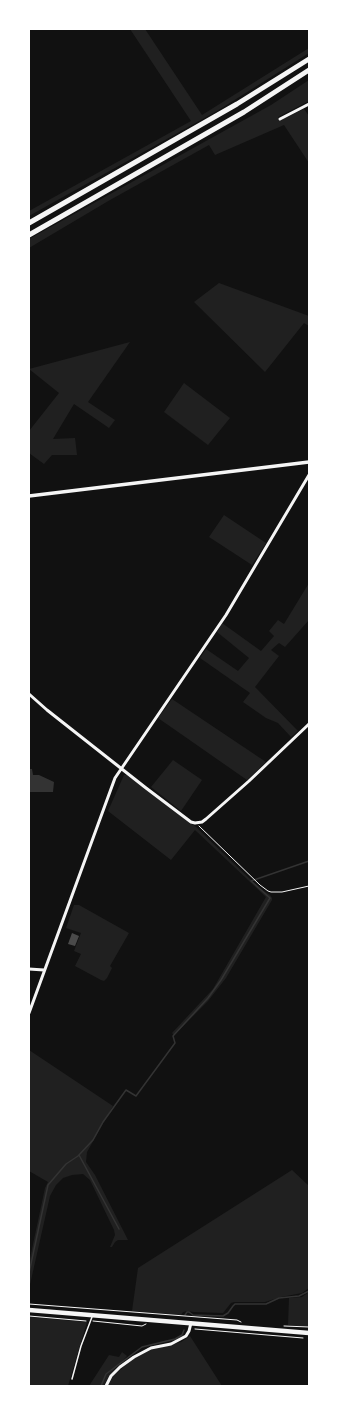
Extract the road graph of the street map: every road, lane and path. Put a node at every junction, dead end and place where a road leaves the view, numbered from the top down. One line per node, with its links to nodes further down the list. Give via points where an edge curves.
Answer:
1 (309, 59): 5 (highway, via 224,112)
2 (309, 70): 6 (highway, via 244,112)
3 (309, 104): 4 (street)
4 (280, 119)
5 (29, 223)
6 (29, 234)
7 (309, 462): 9 (street)
8 (309, 475): 12 (street, via 226,615)
9 (29, 496)
10 (29, 694): 12 (street)
11 (309, 724): 13 (street, via 249,781)
12 (122, 768): 13 (street, via 191,822); 16 (street, via 106,801)
13 (198, 823): 14 (path, via 200,828 268,891 282,892)
14 (309, 886)
15 (29, 969): 16 (street)
16 (44, 970): 17 (street)
17 (29, 1013)
18 (29, 1304): 23 (path, via 237,1320)
19 (29, 1310): 20 (main road)
20 (92, 1315): 22 (lane); 25 (main road)
21 (29, 1316): 22 (path)
22 (90, 1321): 24 (path, via 142,1326); 29 (lane)
23 (243, 1323)
24 (148, 1324)
25 (190, 1326): 28 (main road); 28 (path, via 298,1338); 30 (street, via 186,1336 180,1341 151,1348 134,1357 111,1376)
26 (280, 1326): 27 (path)
27 (309, 1327)
28 (308, 1335)
29 (72, 1379)
30 (106, 1386)

